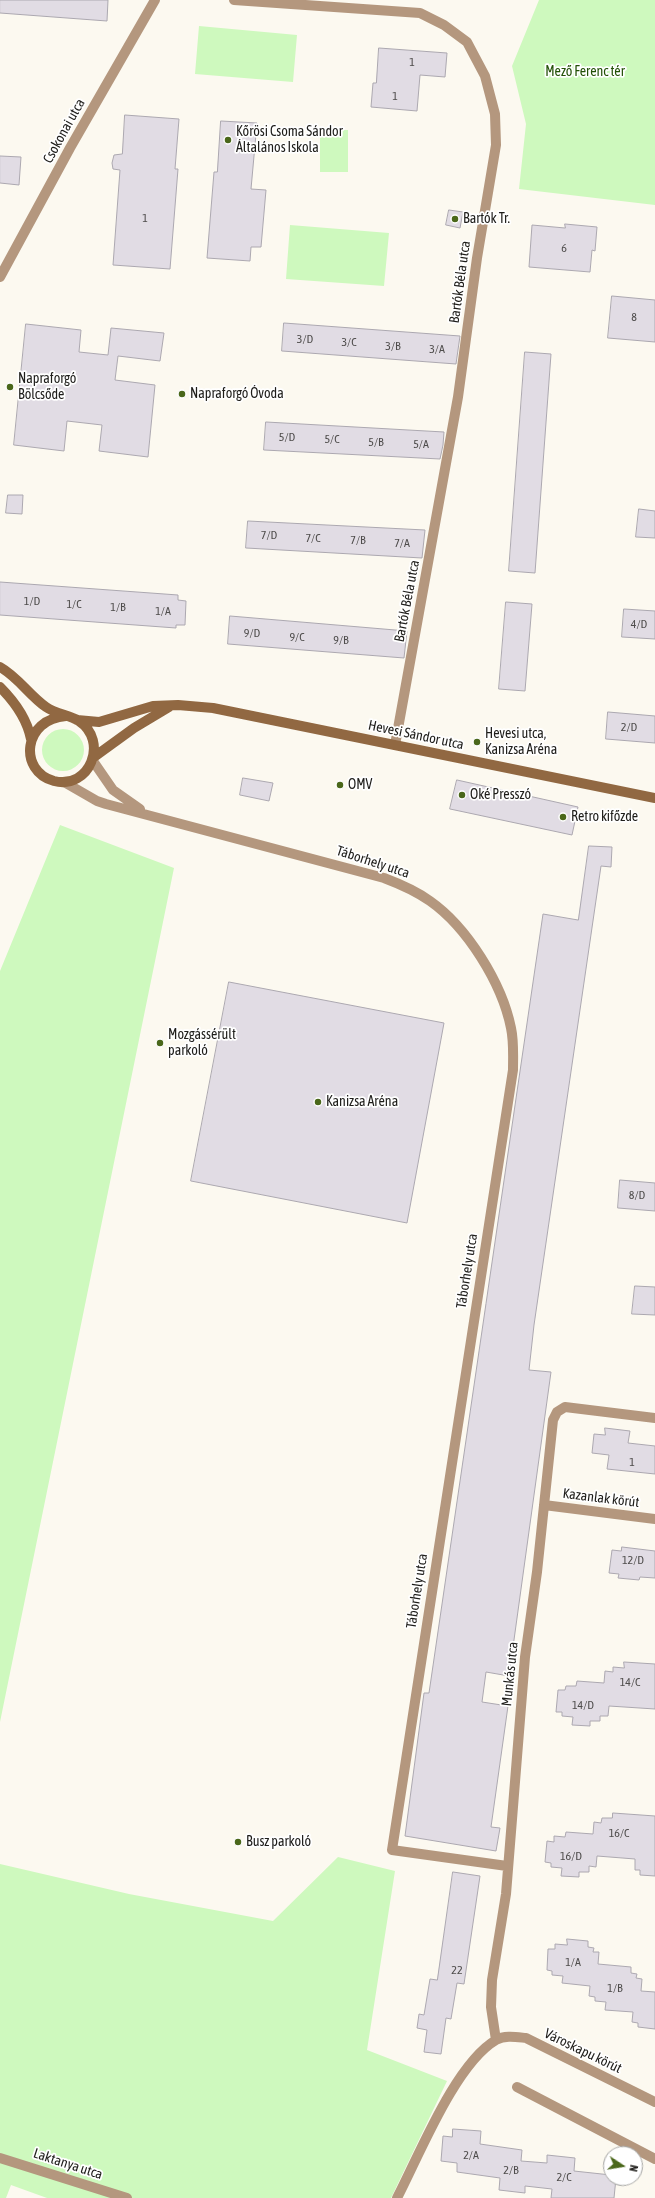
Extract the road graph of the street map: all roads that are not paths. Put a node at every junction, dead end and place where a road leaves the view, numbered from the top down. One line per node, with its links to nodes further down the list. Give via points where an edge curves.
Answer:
1 (155, 0): 3 (street, Csokonai utca)
2 (234, 0): 10 (street, Bartók Béla utca, via 420,13 444,25 467,42 485,76 495,114 496,145 458,397)
3 (0, 277)
4 (0, 667): 7 (main road, via 21,682 44,706)
5 (0, 687): 9 (main road, via 14,702 26,721)
6 (171, 705): 8 (main road, Hevesi Sándor utca, via 145,708 99,722); 10 (main road, Hevesi Sándor utca, via 213,708); 11 (main road, via 134,728)
7 (66, 716): 8 (main road); 9 (main road, via 54,717 44,722)
8 (77, 720): 11 (main road, via 90,731 95,748)
9 (31, 740): 12 (main road, via 32,760 37,769 49,779)
10 (395, 746): 13 (main road, Hevesi Sándor utca)
11 (93, 759): 12 (main road, via 78,778); 14 (street, Táborhely utca, via 113,790)
12 (64, 782): 14 (street, Táborhely utca, via 97,801)
13 (655, 798)
14 (144, 813): 18 (street, Táborhely utca, via 384,878 407,887 431,902 463,931 496,985 505,1006 514,1048 512,1070 392,1850)
15 (655, 1418): 16 (street, Munkás utca, via 583,1408 561,1408 553,1420)
16 (544, 1505): 17 (street, Kazanlak körút); 18 (street, Munkás utca, via 525,1657)
17 (655, 1519)
18 (507, 1866): 19 (street, Munkás utca, via 506,1894 490,1993)
19 (496, 2040): 21 (street, Városkapu körút, via 507,2037 526,2038); 25 (street, via 459,2081)
20 (517, 2087): 23 (street)
21 (655, 2102)
22 (0, 2158): 24 (street, Laktanya utca)
23 (655, 2159)
24 (127, 2198)
25 (397, 2198)

